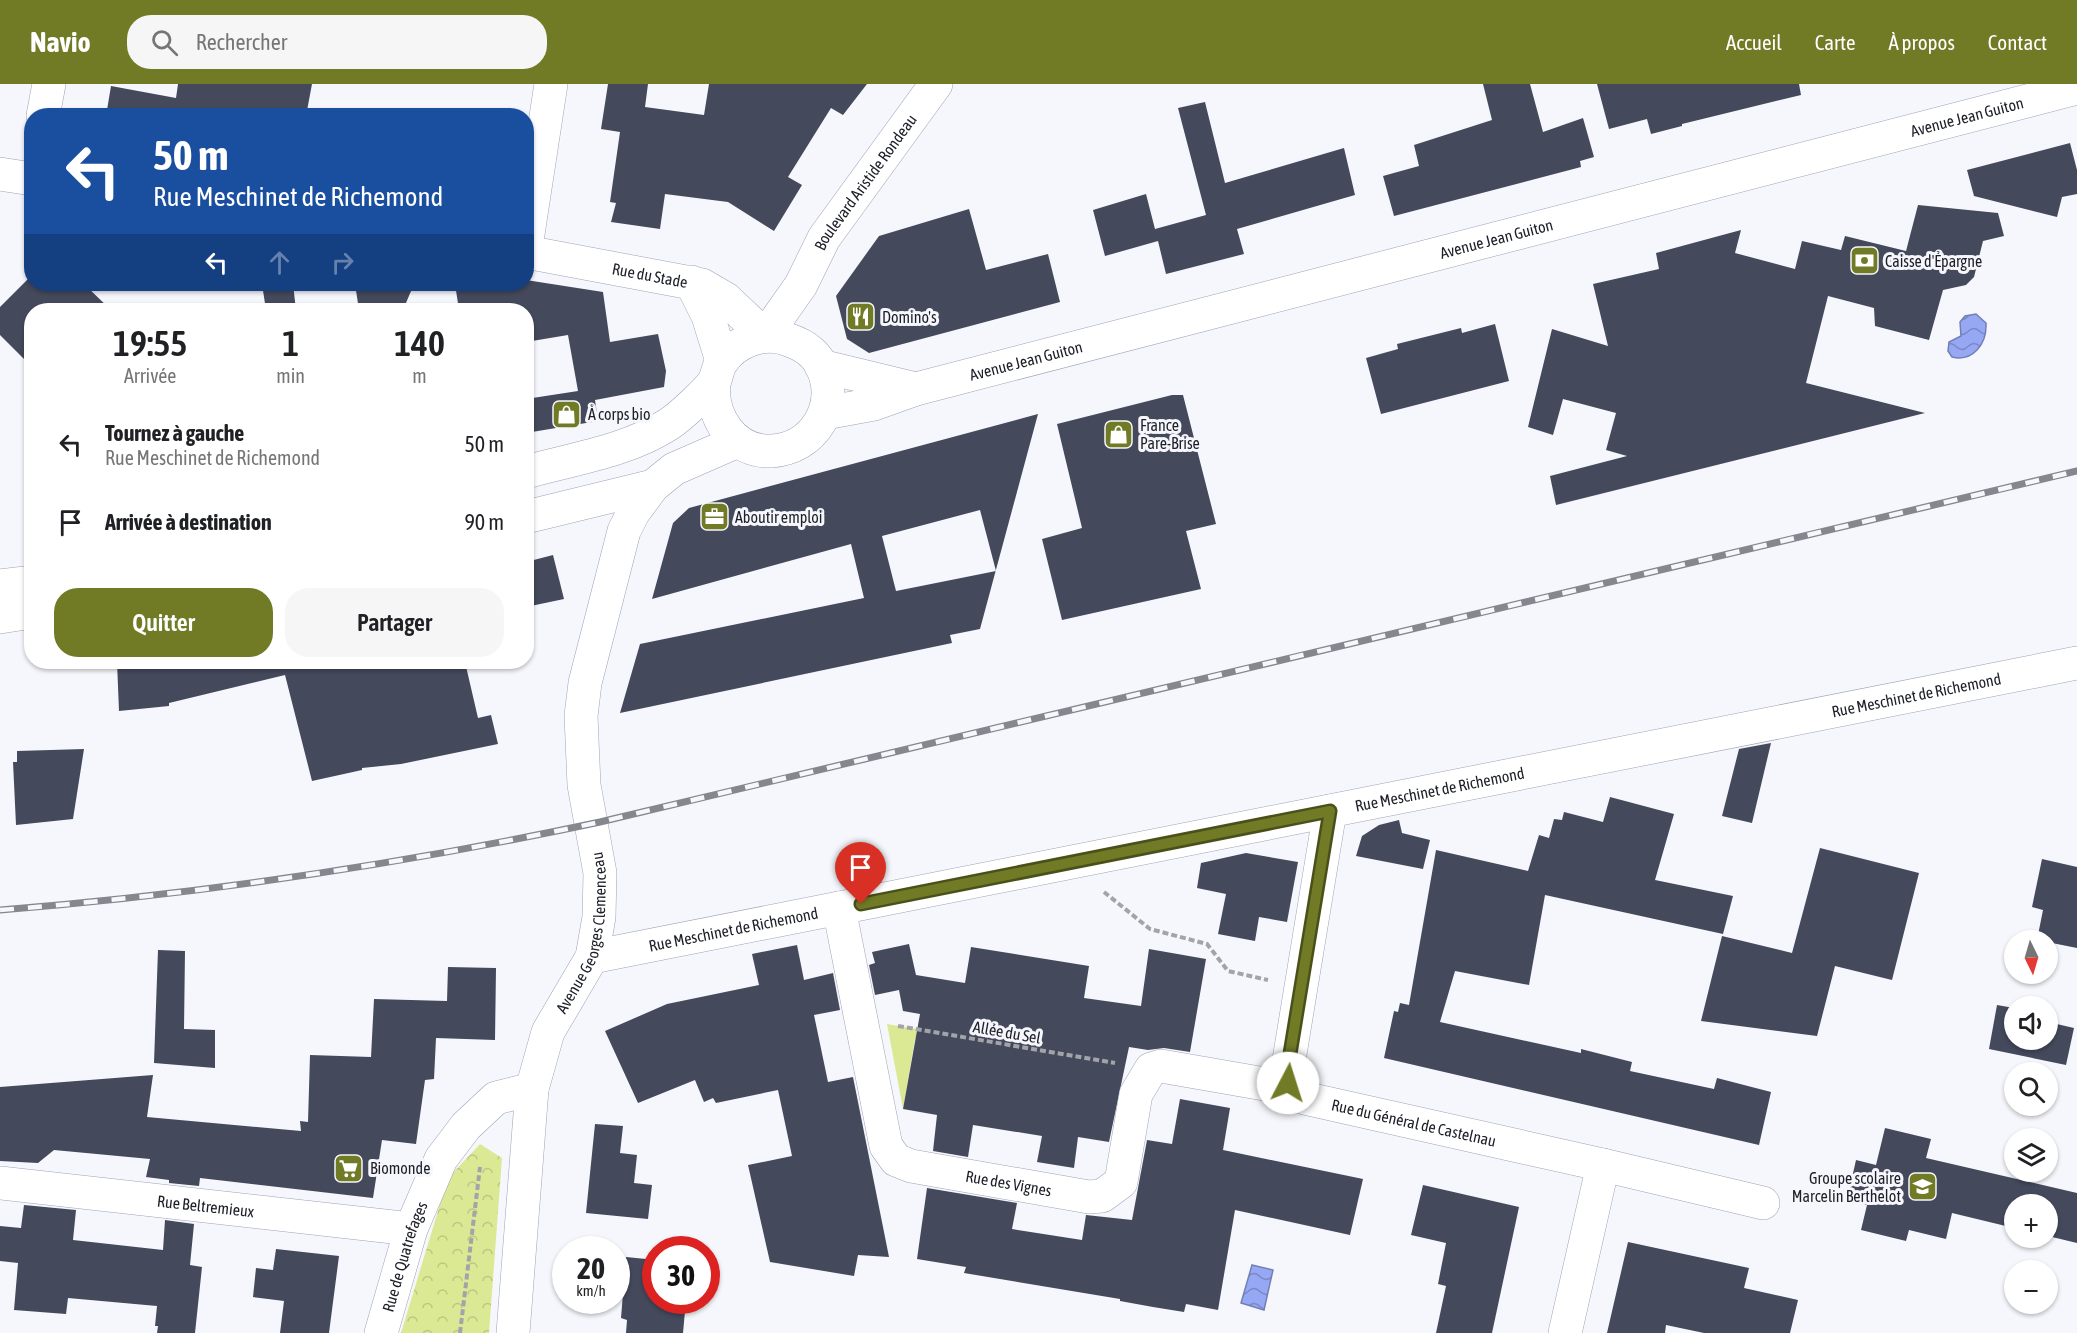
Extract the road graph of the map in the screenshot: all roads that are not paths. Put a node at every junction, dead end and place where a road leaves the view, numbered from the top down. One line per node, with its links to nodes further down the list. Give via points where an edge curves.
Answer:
1 (49, 84): 5 (street)
2 (551, 84): 6 (street)
3 (936, 84): 9 (street, Boulevard Aristide Rondeau, via 824,238)
4 (2077, 88): 13 (street, Avenue Jean Guiton)
5 (44, 108)
6 (534, 195)
7 (534, 253): 8 (street, Rue du Stade)
8 (691, 282): 10 (street, via 726,299); 12 (street, Rue du Stade, via 708,316)
9 (801, 285): 10 (street, Boulevard Aristide Rondeau); 11 (street)
10 (765, 336): 11 (street, via 784,338); 12 (street, via 734,348)
11 (817, 359): 13 (street, Avenue Jean Guiton); 14 (street, via 827,381)
12 (718, 371): 15 (street, via 669,424); 16 (street, via 712,395 719,421)
13 (916, 389): 14 (street, Avenue Jean Guiton, via 874,404)
14 (825, 413): 16 (street, via 804,441 788,448 754,449)
15 (652, 432): 17 (street, via 634,442); 19 (street, via 639,457 598,470)
16 (738, 441): 18 (street, via 674,469)
17 (534, 470)
18 (653, 486): 19 (street); 21 (street, Avenue Georges Clemenceau)
19 (603, 500): 20 (street); 21 (street)
20 (534, 515)
21 (624, 531): 29 (street, Avenue Georges Clemenceau, via 585,683 581,716 584,785 601,894)
22 (24, 583): 23 (street)
23 (0, 586)
24 (24, 613): 25 (street)
25 (0, 617)
26 (2077, 663): 27 (street, Rue Meschinet de Richemond)
27 (1330, 811): 28 (street, Rue Meschinet de Richemond); 30 (street)
28 (839, 908): 29 (street, Rue Meschinet de Richemond); 30 (street, Rue des Vignes, via 886,1146 896,1160 911,1166 1089,1197 1102,1196 1121,1182 1136,1094 1151,1069 1161,1066 1270,1085)
29 (592, 957): 31 (street, Avenue Georges Clemenceau, via 548,1032)
30 (1288, 1083): 32 (street, Rue du Général de Castelnau, via 1304,1098)
31 (532, 1089): 35 (street, Rue de Quatrefages, via 496,1098 466,1126 441,1159); 37 (street, Avenue Georges Clemenceau)
32 (1603, 1165): 34 (street, Rue du Général de Castelnau); 38 (street)
33 (0, 1183): 35 (street, Rue Beltremieux)
34 (1763, 1203)
35 (411, 1229): 36 (street, Rue de Quatrefages)
36 (381, 1333)
37 (513, 1333)
38 (1565, 1333)

